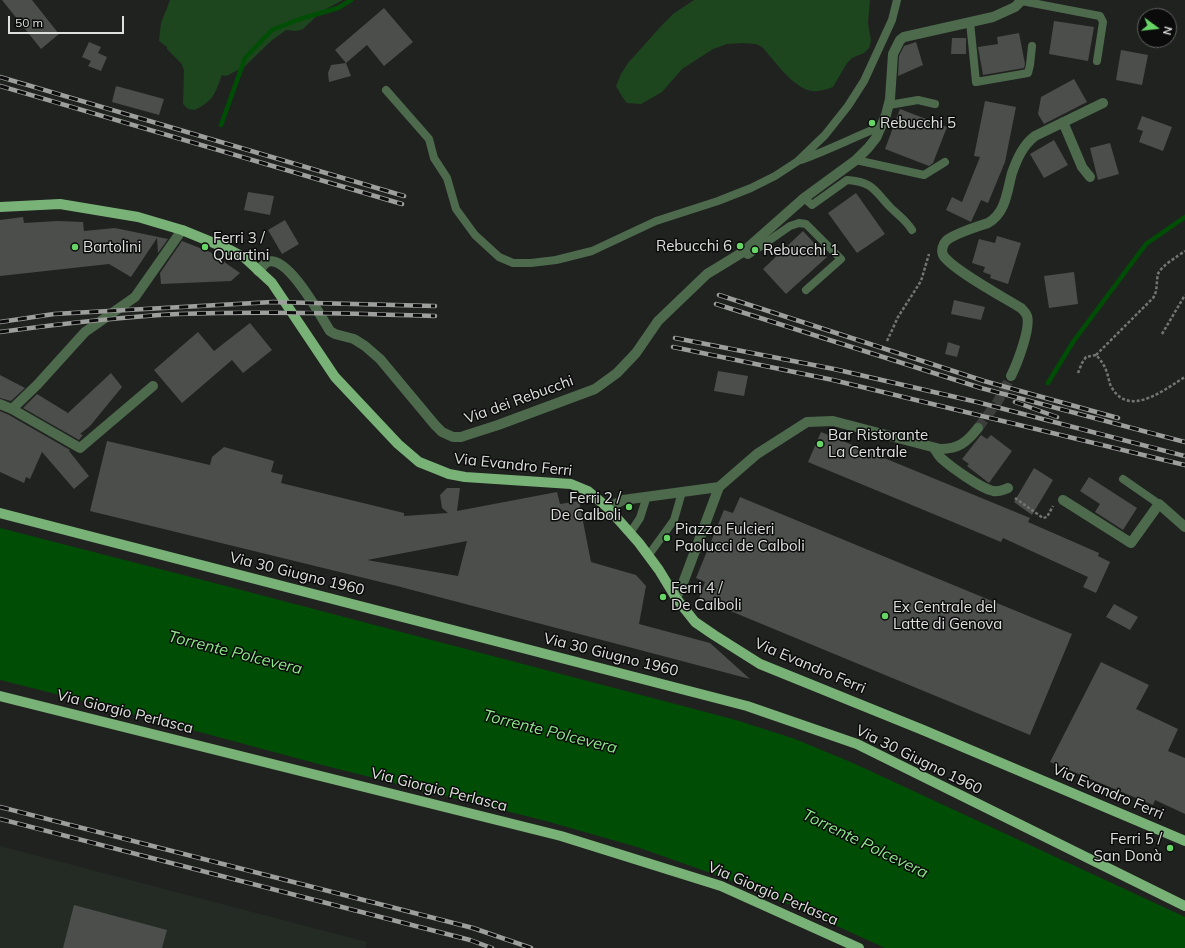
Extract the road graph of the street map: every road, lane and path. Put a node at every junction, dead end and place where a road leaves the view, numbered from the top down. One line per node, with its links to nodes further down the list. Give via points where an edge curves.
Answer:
1 (897, 0): 13 (lane, via 892,20 864,81 825,135)
2 (1022, 0): 3 (street, Via dei Rebucchi, via 1015,7 993,17); 5 (lane, Via dei Rebucchi, via 1100,16 1103,22)
3 (970, 22): 4 (lane, via 976,82 1028,73); 9 (street, Via dei Rebucchi, via 900,40 893,54)
4 (1032, 46)
5 (1097, 61)
6 (386, 90): 13 (lane, via 429,139 434,158 447,178 456,209 475,235 499,257 513,263 556,260 592,251 656,221 751,188)
7 (1103, 103): 10 (street)
8 (935, 104): 9 (lane, via 918,100)
9 (889, 105): 11 (street, Via dei Rebucchi)
10 (1062, 122): 15 (street, via 1082,167); 20 (street, via 1029,141 1018,157 1004,204 995,219)
11 (882, 126): 12 (street, Via dei Rebucchi, via 868,148); 13 (lane)
12 (856, 160): 14 (lane, via 924,175); 16 (street, Via dei Rebucchi)
13 (798, 161)
14 (945, 162)
15 (1090, 177)
16 (804, 198): 19 (lane, via 812,205 847,180 858,181 875,188); 22 (street, Via dei Rebucchi)
17 (0, 207): 18 (main road, Via Evandro Ferri, via 60,204 138,218)
18 (182, 230): 23 (main road, Via Evandro Ferri, via 226,248 244,258); 34 (street, via 135,297 85,332)
19 (912, 230)
20 (946, 242): 27 (path, via 934,243 921,281 898,317); 30 (street, via 943,254 947,259 963,272 1021,308 1027,316 1023,347)
21 (1185, 251): 28 (path, via 1162,268 1158,273 1156,294 1153,298)
22 (743, 252): 23 (street, Via dei Rebucchi, via 707,274 658,321 636,353 595,389 460,437 442,432 380,358 354,339 330,331 297,280 282,264 267,262); 24 (lane, Via dei Rebucchi, via 748,255 790,226 806,224 841,259)
23 (258, 271): 44 (main road, Via Evandro Ferri, via 272,283 336,377 398,444 419,462 449,474 465,477 571,484 588,491)
24 (806, 290)
25 (1185, 295): 26 (path)
26 (1162, 334)
27 (887, 341)
28 (1096, 355): 29 (path, via 1086,356); 31 (path, via 1102,362 1117,396 1127,400 1140,401 1151,397)
29 (1078, 373)
30 (1011, 376)
31 (1185, 377)
32 (153, 386): 34 (street, via 80,448)
33 (0, 404): 34 (street)
34 (12, 409)
35 (978, 428): 36 (street, via 965,442 956,447)
36 (934, 448): 38 (street, via 833,421 808,422 757,454); 39 (street, via 940,457 986,489 996,491)
37 (1123, 479): 43 (lane)
38 (718, 487): 40 (street); 49 (street, via 684,583)
39 (1008, 488): 42 (path, via 1016,499 1044,518 1059,498)
40 (682, 492): 41 (street); 48 (lane, via 674,520)
41 (647, 496): 44 (street, via 623,500); 47 (lane, via 640,518)
42 (1063, 500): 43 (street, via 1131,543)
43 (1159, 504): 46 (street)
44 (608, 508): 47 (main road, Via Evandro Ferri)
45 (0, 513): 52 (main road, Via 30 Giugno 1960, via 747,706 856,744)
46 (1185, 527)
47 (630, 533): 48 (main road, Via Evandro Ferri)
48 (648, 556): 49 (main road, Via Evandro Ferri)
49 (676, 598): 51 (main road, Via Evandro Ferri, via 695,622 760,664)
50 (0, 696): 53 (main road, Via Giorgio Perlasca, via 561,836 721,886)
51 (1185, 841)
52 (1185, 906)
53 (859, 948)

